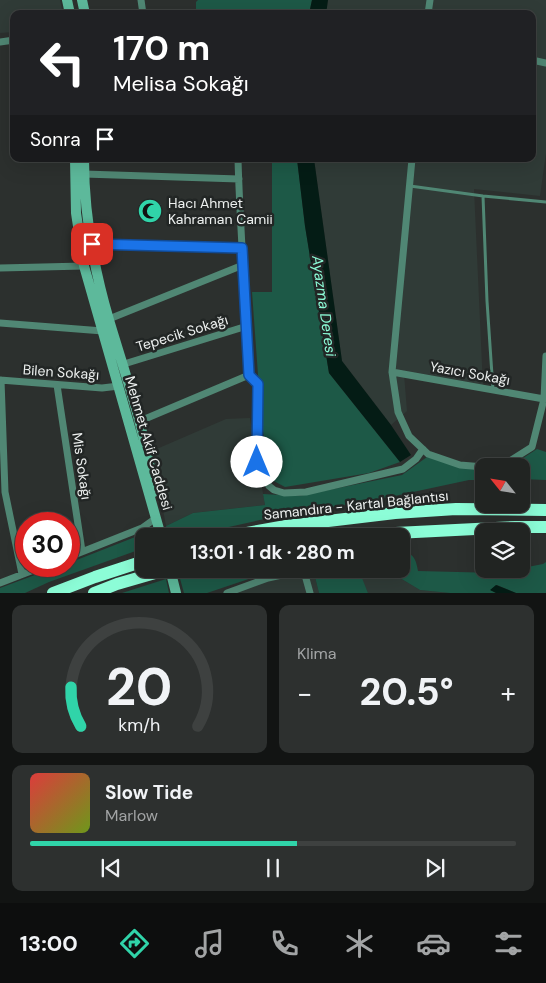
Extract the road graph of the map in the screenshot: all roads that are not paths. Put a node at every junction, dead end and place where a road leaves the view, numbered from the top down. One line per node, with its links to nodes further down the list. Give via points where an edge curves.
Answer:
1 (75, 162): 13 (main road, Mehmet Akif Caddesi, via 76,213)
2 (84, 162): 5 (main road, Mehmet Akif Caddesi)
3 (238, 162): 6 (street)
4 (412, 162): 7 (street)
5 (84, 174): 6 (street); 10 (main road, Mehmet Akif Caddesi)
6 (239, 179): 11 (street)
7 (410, 186): 8 (lane); 21 (street)
8 (483, 196): 9 (lane); 26 (lane)
9 (546, 202)
10 (92, 244): 11 (street); 15 (main road, Mehmet Akif Caddesi)
11 (242, 248): 12 (street)
12 (243, 265): 15 (street); 17 (street)
13 (84, 266): 14 (street); 18 (main road, Mehmet Akif Caddesi)
14 (0, 268)
15 (109, 319): 18 (main road); 20 (main road, Mehmet Akif Caddesi)
16 (0, 323): 18 (street)
17 (247, 326): 20 (street, Tepecik Sokağı); 22 (street)
18 (103, 330): 25 (main road, Mehmet Akif Caddesi)
19 (546, 356): 27 (street)
20 (124, 364): 28 (main road, Mehmet Akif Caddesi)
21 (392, 372): 26 (street, Yazıcı Sokağı); 30 (street, via 398,412 409,436)
22 (249, 375): 28 (street); 30 (street, via 258,384 257,462 261,474 274,490 306,492 403,469)
23 (1, 380): 24 (street, Bilen Sokağı); 29 (street)
24 (57, 385): 25 (street, Bilen Sokağı); 42 (street, Mis Sokağı)
25 (119, 386): 35 (main road, Mehmet Akif Caddesi)
26 (493, 390): 27 (street, Yazıcı Sokağı)
27 (544, 399): 31 (street, via 532,447)
28 (140, 421): 37 (main road, Mehmet Akif Caddesi)
29 (1, 441): 33 (street)
30 (423, 449): 32 (street, via 428,454 460,465)
31 (515, 458)
32 (475, 466)
33 (3, 493): 41 (street)
34 (546, 510): 39 (highway, Samandıra - Kartal Bağlantısı, via 456,509 395,513)
35 (156, 518): 38 (main road, Mehmet Akif Caddesi); 42 (street, via 142,528)
36 (546, 527): 40 (highway, Samandıra - Kartal Bağlantısı)
37 (159, 528)
38 (159, 528)
39 (275, 528)
40 (410, 532)
41 (15, 544)
42 (82, 551)
43 (135, 563): 48 (highway)
44 (15, 577): 47 (street)
45 (138, 578): 49 (highway)
46 (172, 578): 50 (main road)
47 (0, 583)
48 (53, 593)
49 (94, 593)
50 (176, 593)
51 (227, 593): 52 (street, via 268,578 300,571 305,575)
52 (310, 593)

